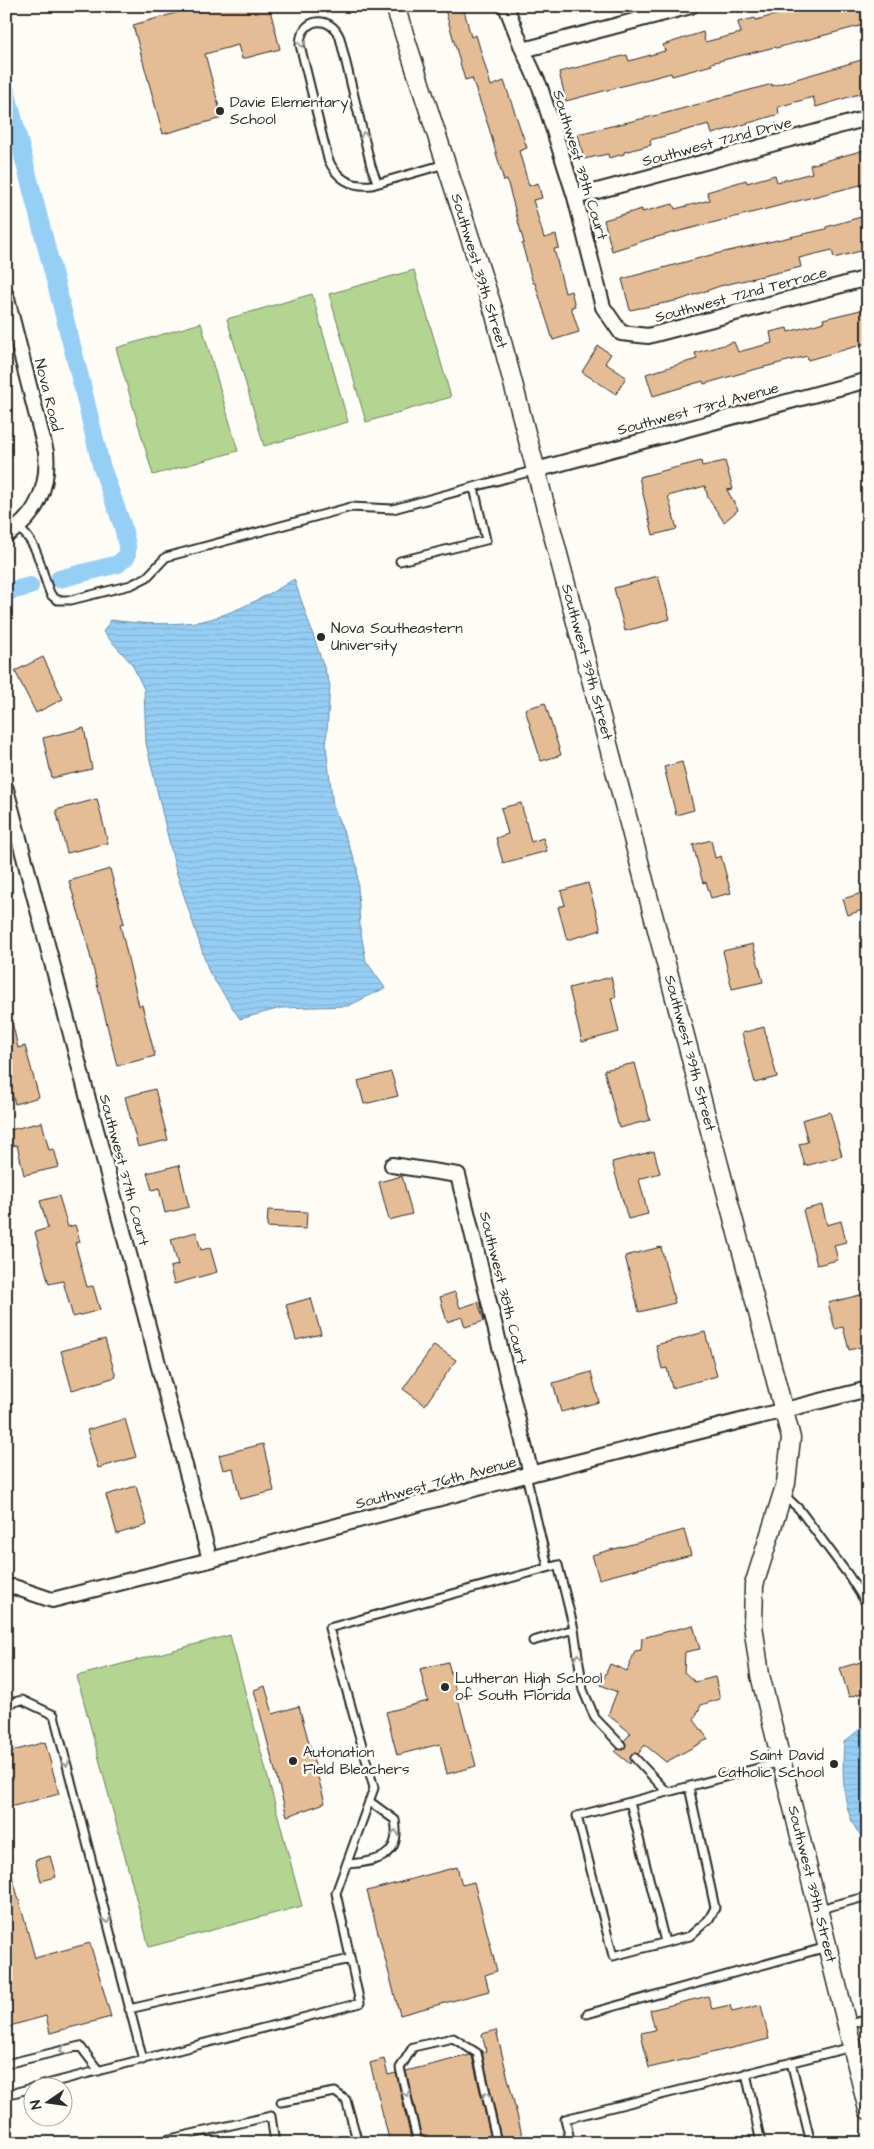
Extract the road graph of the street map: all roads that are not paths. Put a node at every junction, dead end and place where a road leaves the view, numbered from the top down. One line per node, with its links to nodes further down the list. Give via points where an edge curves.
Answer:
1 (395, 6): 6 (street, Southwest 39th Street)
2 (506, 6): 4 (street, Southwest 39th Court)
3 (691, 6): 4 (street)
4 (523, 50): 8 (street, Southwest 39th Court, via 540,87)
5 (868, 118): 8 (street, Southwest 72nd Drive)
6 (445, 164): 7 (lane); 13 (street, Southwest 39th Street, via 495,315)
7 (377, 182): 7 (lane, one-way to 7, via 338,31 327,23 313,23 303,32 300,45 332,169 340,178 360,186)
8 (575, 198): 11 (street, Southwest 39th Court, via 603,307)
9 (868, 278): 11 (street, Southwest 72nd Terrace, via 648,336)
10 (6, 295): 15 (street, Nova Road, via 48,467 38,503)
11 (621, 333)
12 (868, 380): 13 (street, Southwest 73rd Avenue)
13 (536, 470): 14 (lane); 20 (street, Southwest 39th Street)
14 (474, 488): 15 (lane, via 394,509 350,507 166,557 148,577 132,585 62,600 51,595 37,550 27,535); 16 (lane, via 486,540)
15 (12, 531)
16 (400, 561)
17 (6, 789): 23 (street, Southwest 37th Court)
18 (392, 1165): 21 (street, Southwest 38th Court, via 458,1175)
19 (868, 1389): 20 (street, Southwest 76th Avenue)
20 (784, 1412): 21 (street, Southwest 76th Avenue); 22 (street, Southwest 39th Street, via 791,1438)
21 (528, 1475): 23 (street, Southwest 76th Avenue); 24 (lane)
22 (782, 1494): 26 (lane, via 799,1510); 32 (street, Southwest 39th Street, via 754,1585 753,1626 760,1675)
23 (210, 1560): 25 (street, Southwest 76th Avenue, via 52,1600)
24 (548, 1567): 27 (lane, via 558,1565); 35 (lane, via 329,1628 374,1788)
25 (14, 1587)
26 (868, 1606)
27 (574, 1629): 28 (lane); 30 (lane, one-way to 27, via 594,1718 583,1690)
28 (533, 1640)
29 (6, 1704): 43 (lane, one-way to 43, via 22,1700 54,1715)
30 (621, 1745)
31 (635, 1758): 34 (lane)
32 (782, 1762): 33 (lane); 39 (street, Southwest 39th Street)
33 (689, 1787): 34 (lane); 40 (lane, via 715,1908 709,1919 690,1936)
34 (667, 1792): 36 (lane)
35 (369, 1801): 37 (lane); 37 (lane, one-way to 35, via 371,1862 392,1849 397,1830 395,1820)
36 (630, 1802): 40 (lane); 40 (lane, via 577,1816 613,1956)
37 (347, 1864): 42 (lane, via 336,1893)
38 (868, 1896): 39 (lane)
39 (818, 1910): 41 (street, Southwest 39th Street)
40 (665, 1942)
41 (828, 1947): 44 (lane); 46 (street, Southwest 39th Street)
42 (350, 1959): 43 (lane); 48 (lane, via 360,2004)
43 (130, 2008): 48 (lane)
44 (587, 2014)
45 (868, 2019): 46 (lane)
46 (847, 2025): 47 (street, Southwest 39th Street)
47 (852, 2047): 49 (lane); 57 (street, Southwest 39th Street)
48 (143, 2060): 51 (lane)
49 (791, 2062): 52 (lane); 65 (lane)
50 (6, 2064): 51 (lane, one-way to 50, via 80,2046)
51 (99, 2071): 53 (lane)
52 (746, 2073): 63 (lane, via 565,2119); 64 (lane)
53 (72, 2078)
54 (22, 2091): 55 (lane)
55 (6, 2095)
56 (281, 2102): 60 (lane, via 335,2092 346,2100)
57 (868, 2110)
58 (152, 2143): 59 (lane, via 271,2116)
59 (275, 2143)
60 (358, 2143)
61 (418, 2143): 62 (lane, one-way to 61, via 477,2053 453,2038 414,2047 400,2068)
62 (498, 2143)
63 (571, 2143)
64 (761, 2143)
65 (811, 2143)

